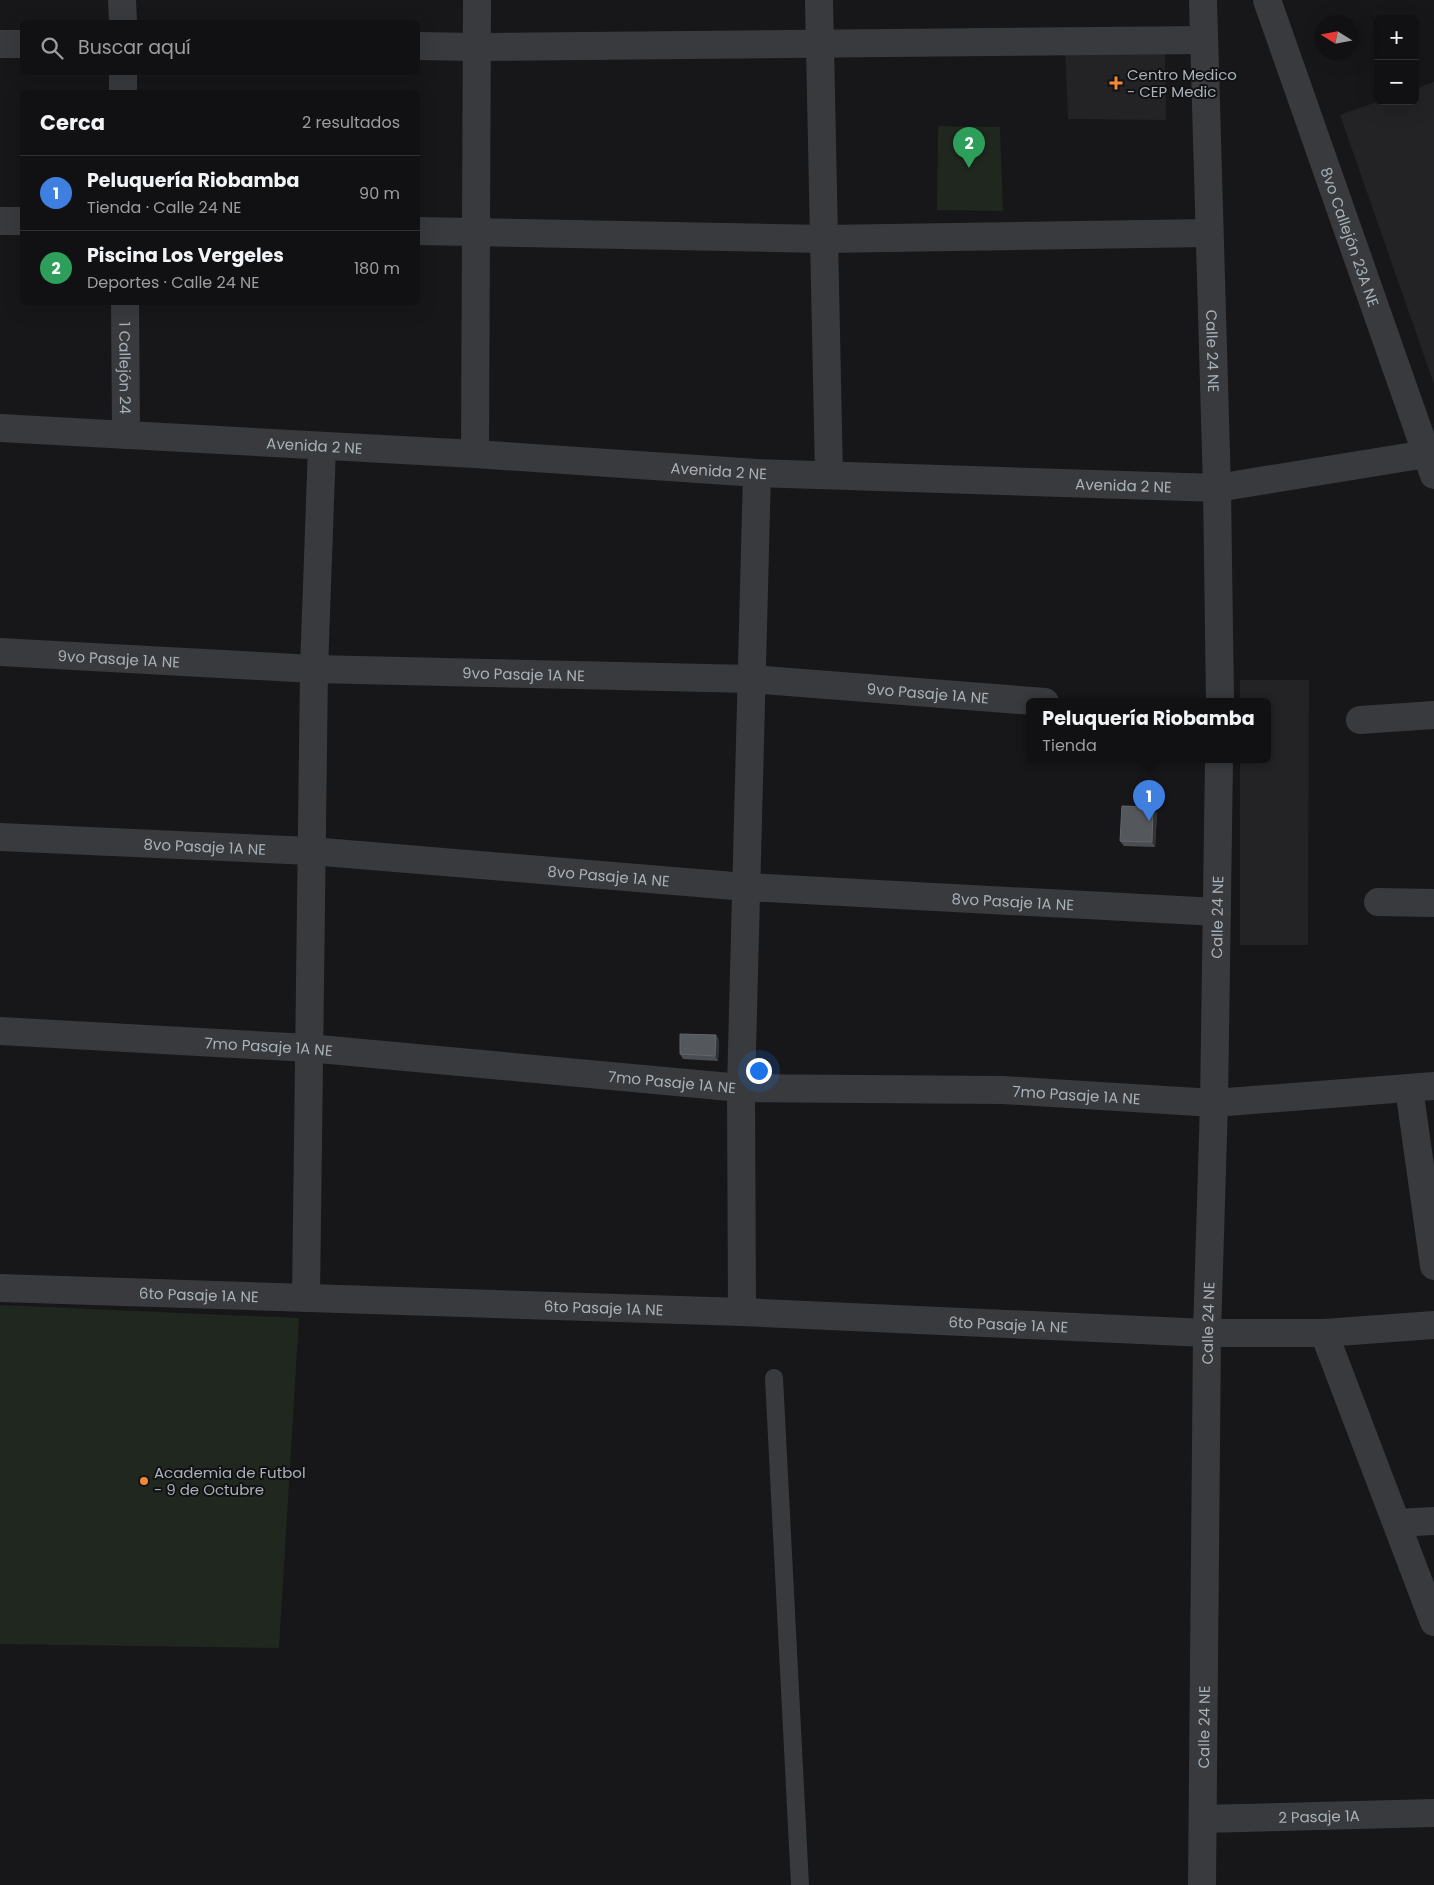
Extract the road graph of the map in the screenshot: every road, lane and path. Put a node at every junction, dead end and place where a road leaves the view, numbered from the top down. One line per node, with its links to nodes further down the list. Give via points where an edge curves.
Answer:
1 (122, 0): 6 (street)
2 (477, 0): 12 (street)
3 (819, 0): 10 (street)
4 (1203, 0): 7 (street, Calle 24 NE)
5 (1267, 0): 26 (street, 8vo Callejón 23A NE)
6 (123, 20)
7 (1203, 40): 10 (street); 19 (street, Calle 24 NE)
8 (0, 44): 9 (street)
9 (20, 44)
10 (820, 44): 12 (street); 20 (street)
11 (420, 46): 12 (street)
12 (477, 47): 18 (street)
13 (123, 75): 14 (street)
14 (123, 90)
15 (20, 221): 16 (street)
16 (0, 222)
17 (420, 231): 18 (street)
18 (476, 233): 20 (street); 25 (street)
19 (1209, 233): 20 (street); 29 (street, Calle 24 NE)
20 (823, 239): 28 (street)
21 (125, 305): 23 (street, 1 Callejón 24)
22 (0, 428): 23 (street, Avenida 2 NE)
23 (126, 435): 24 (street, Avenida 2 NE)
24 (322, 446): 25 (street, Avenida 2 NE); 31 (street)
25 (475, 454): 27 (street, Avenida 2 NE)
26 (1432, 460): 29 (street, Avenida 2 NE)
27 (757, 473): 28 (street, Avenida 2 NE); 32 (street)
28 (829, 475): 29 (street, Avenida 2 NE)
29 (1217, 488): 33 (street, Calle 24 NE)
30 (0, 652): 31 (street, 9vo Pasaje 1A NE)
31 (314, 669): 32 (street, 9vo Pasaje 1A NE); 39 (street)
32 (751, 679): 34 (street, 9vo Pasaje 1A NE); 40 (street)
33 (1220, 698)
34 (1026, 701)
35 (1434, 715): 36 (street)
36 (1360, 720)
37 (1219, 763): 43 (street, Calle 24 NE)
38 (0, 837): 39 (street, 8vo Pasaje 1A NE)
39 (311, 852): 40 (street, 8vo Pasaje 1A NE); 45 (street)
40 (746, 887): 43 (street, 8vo Pasaje 1A NE); 47 (street)
41 (1378, 902): 42 (street)
42 (1434, 903)
43 (1217, 912): 48 (street, Calle 24 NE)
44 (0, 1031): 45 (street, 7mo Pasaje 1A NE)
45 (308, 1048): 47 (street, 7mo Pasaje 1A NE); 51 (street)
46 (1422, 1087): 48 (street, 7mo Pasaje 1A NE); 49 (street)
47 (741, 1088): 48 (street, 7mo Pasaje 1A NE, via 1003,1090); 52 (street)
48 (1214, 1102): 54 (street, Calle 24 NE)
49 (1434, 1266)
50 (0, 1288): 51 (street, 6to Pasaje 1A NE)
51 (306, 1298): 52 (street, 6to Pasaje 1A NE)
52 (742, 1312): 54 (street, 6to Pasaje 1A NE)
53 (1434, 1325): 55 (street, 6to Pasaje 1A NE)
54 (1207, 1333): 55 (street, 6to Pasaje 1A NE); 61 (street, Calle 24 NE)
55 (1324, 1333): 58 (street)
56 (774, 1378): 62 (lane)
57 (1434, 1521): 58 (street)
58 (1398, 1523): 59 (street)
59 (1434, 1622)
60 (1434, 1813): 61 (street, 2 Pasaje 1A)
61 (1203, 1818): 63 (street, Calle 24 NE)
62 (800, 1885)
63 (1202, 1885)

